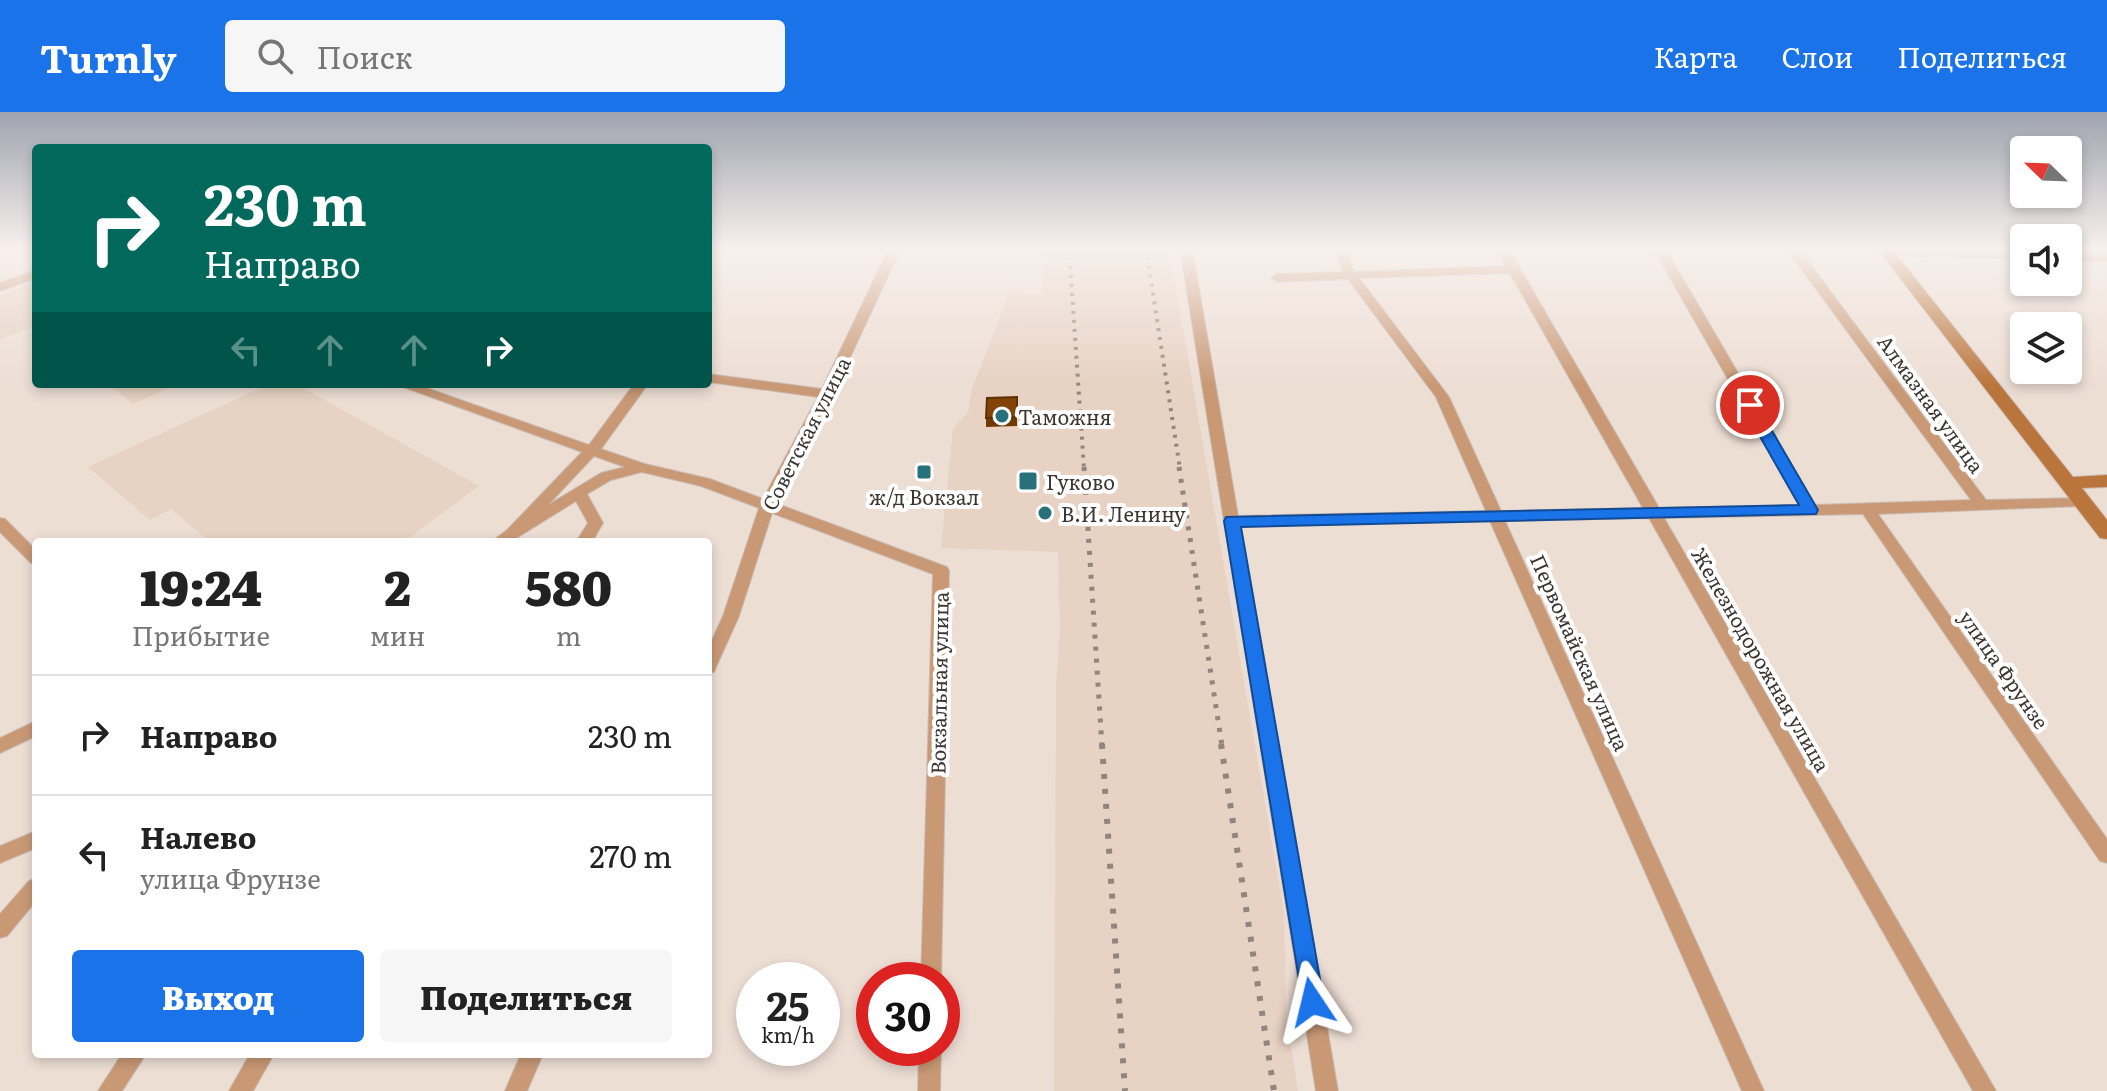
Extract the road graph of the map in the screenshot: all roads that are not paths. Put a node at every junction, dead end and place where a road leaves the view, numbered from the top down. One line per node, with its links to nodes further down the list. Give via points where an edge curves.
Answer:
1 (873, 294): 11 (street, Советская улица)
2 (1194, 294): 24 (street)
3 (1364, 294): 23 (street, Первомайская улица, via 1442,397)
4 (1529, 294): 22 (street, Железнодорожная улица)
5 (1685, 294): 21 (street)
6 (1826, 294): 19 (street, Алмазная улица)
7 (1918, 294): 15 (main road)
8 (712, 379): 11 (street)
9 (413, 388): 12 (street)
10 (638, 388): 12 (street)
11 (826, 394): 18 (street, Советская улица)
12 (591, 450): 13 (street); 26 (street)
13 (642, 468): 16 (street, via 606,476); 18 (street, via 705,482)
14 (2107, 481): 15 (main road)
15 (2068, 483): 17 (main road)
16 (580, 494): 26 (street); 29 (street, via 596,523)
17 (2081, 501): 19 (street); 27 (main road)
18 (767, 505): 31 (street, Советская улица); 39 (street, Вокзальная улица, via 941,571)
19 (1982, 505): 20 (street)
20 (1867, 509): 21 (street); 36 (street, улица Фрунзе)
21 (1810, 510): 22 (street)
22 (1653, 514): 23 (street); 50 (street, Железнодорожная улица)
23 (1496, 516): 24 (street); 49 (street, Первомайская улица)
24 (1232, 521): 48 (street)
25 (0, 523): 30 (street)
26 (513, 533): 28 (street)
27 (2107, 533)
28 (505, 538)
29 (587, 538)
30 (32, 555)
31 (712, 658)
32 (32, 730): 33 (street)
33 (0, 746)
34 (32, 841): 35 (street)
35 (0, 855)
36 (2107, 855)
37 (32, 892): 38 (street)
38 (0, 929)
39 (931, 962)
40 (132, 1058): 44 (street)
41 (261, 1058): 45 (street)
42 (530, 1058): 46 (street)
43 (930, 1066): 47 (street)
44 (109, 1091)
45 (240, 1091)
46 (516, 1091)
47 (929, 1091)
48 (1327, 1091)
49 (1753, 1091)
50 (1985, 1091)

